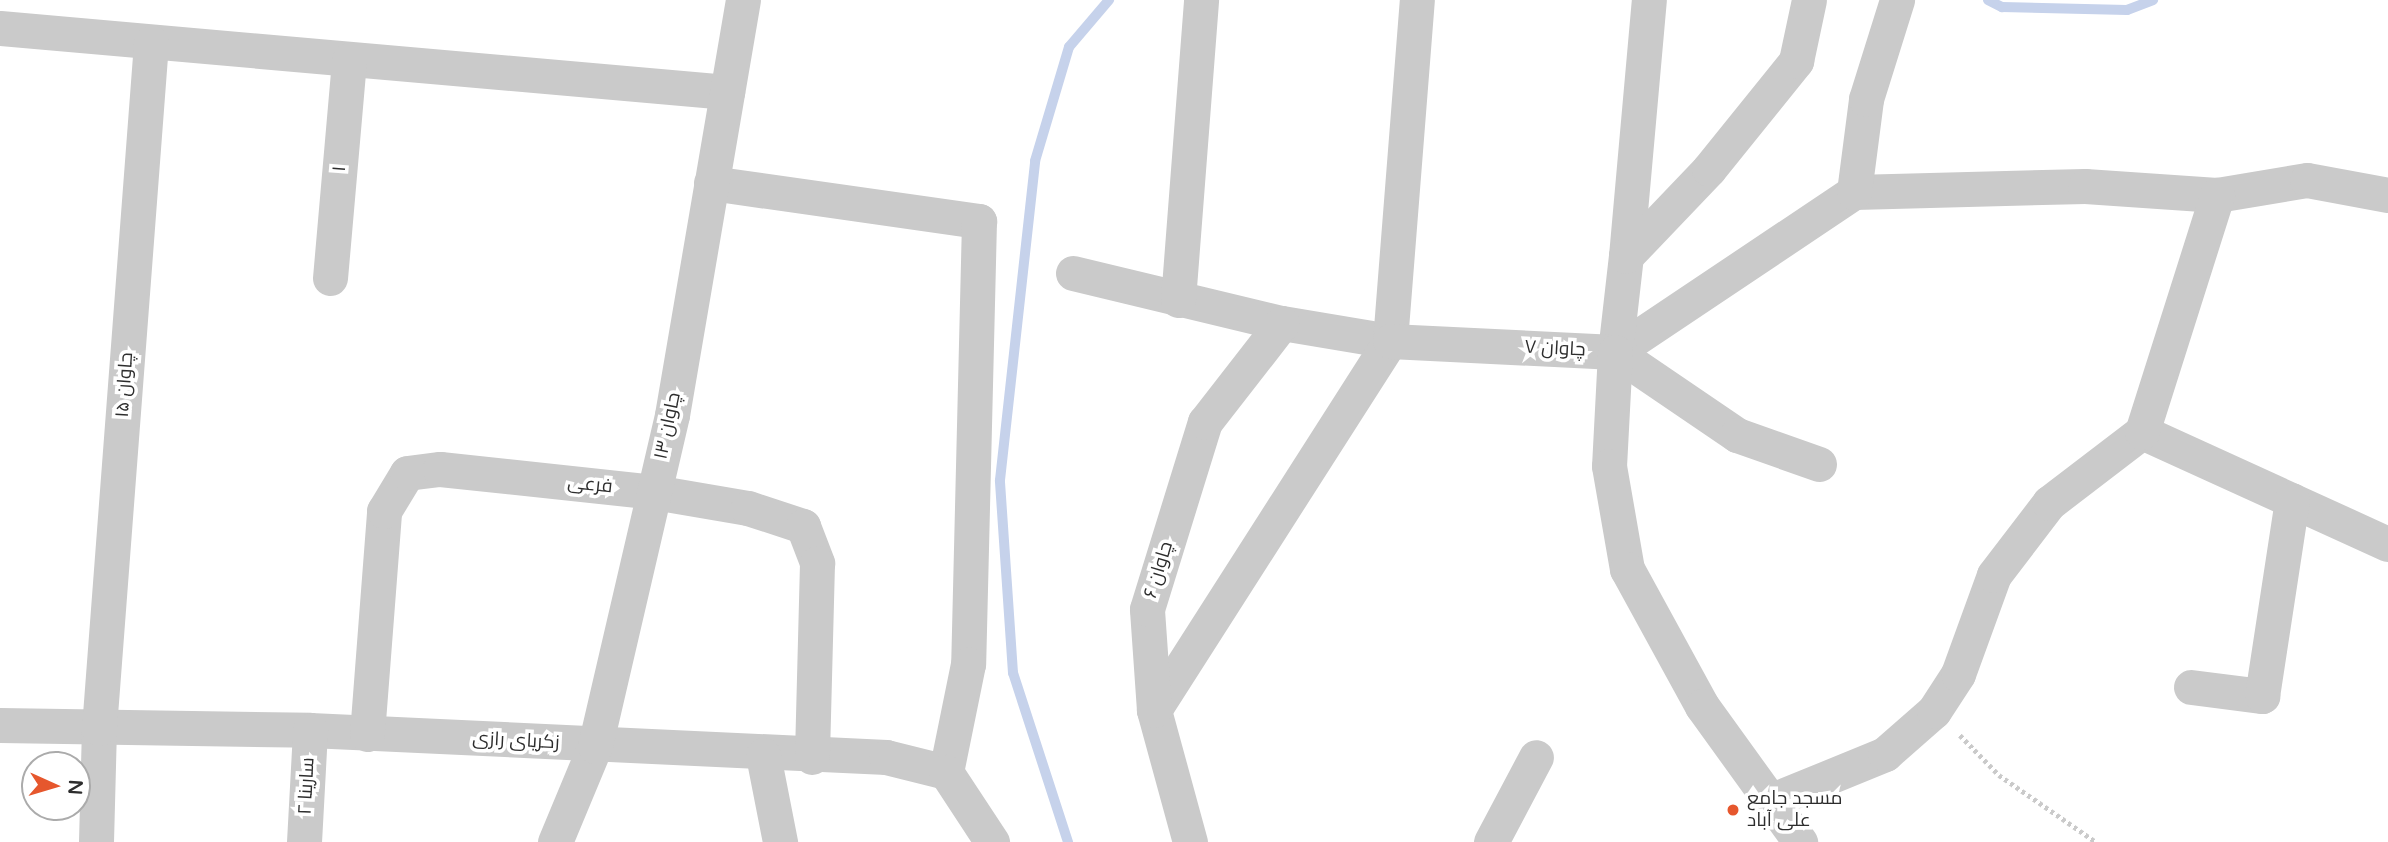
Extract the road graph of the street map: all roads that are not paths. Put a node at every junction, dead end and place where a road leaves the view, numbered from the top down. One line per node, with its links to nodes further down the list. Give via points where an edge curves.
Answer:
1 (743, 0): 10 (street, چاوان ۱۳)
2 (1201, 0): 18 (street)
3 (1418, 0): 20 (street)
4 (1649, 0): 15 (street)
5 (1809, 0): 15 (street, via 1796,61 1709,169)
6 (1897, 0): 12 (street, via 1866,99)
7 (0, 28): 8 (street)
8 (151, 43): 9 (street); 30 (street, چاوان ۱۵)
9 (349, 60): 10 (street); 17 (street, ۱)
10 (727, 92): 11 (street, چاوان ۱۳)
11 (711, 183): 24 (street, چاوان ۱۳); 37 (street, via 979,221 968,664)
12 (1854, 192): 13 (street, via 2085,186); 21 (street)
13 (2217, 195): 14 (street, via 2307,180); 22 (street)
14 (2388, 195)
15 (1626, 256): 21 (street)
16 (1073, 273): 18 (street, چاوان ۷)
17 (330, 278)
18 (1178, 300): 19 (street, چاوان ۷)
19 (1282, 323): 20 (street, چاوان ۷); 28 (street, چاوان ۶, via 1205,422 1147,609)
20 (1390, 341): 21 (street, چاوان ۷); 28 (street)
21 (1615, 352): 23 (street, via 1737,435); 38 (street, via 1609,466 1627,569 1702,706)
22 (2142, 432): 25 (street); 38 (street, via 2049,503 1994,575 1958,674 1934,711 1885,754)
23 (1819, 464)
24 (654, 492): 32 (street, فرعی, via 440,469 407,473 397,481 384,511); 33 (street, چاوان ۱۳); 35 (street, فرعی, via 748,508 796,521 808,532 817,563)
25 (2292, 500): 26 (street); 27 (street, via 2262,696)
26 (2388, 544)
27 (2192, 687)
28 (1154, 710): 44 (street, چاوان ۶)
29 (0, 725): 30 (street, زکریای رازی)
30 (99, 728): 31 (street, زکریای رازی); 39 (street, چاوان ۱۵)
31 (310, 730): 32 (street, زکریای رازی); 40 (street, سارینا ۲)
32 (367, 733): 33 (street, زکریای رازی)
33 (594, 746): 34 (street, زکریای رازی); 41 (street, چاوان ۱۳)
34 (763, 755): 35 (street, زکریای رازی); 42 (street)
35 (812, 757): 37 (street, زکریای رازی, via 886,757)
36 (1536, 757): 45 (street)
37 (946, 772): 43 (street)
38 (1775, 799): 46 (street)
39 (96, 842)
40 (304, 842)
41 (555, 842)
42 (780, 842)
43 (992, 842)
44 (1190, 842)
45 (1491, 842)
46 (1800, 842)

